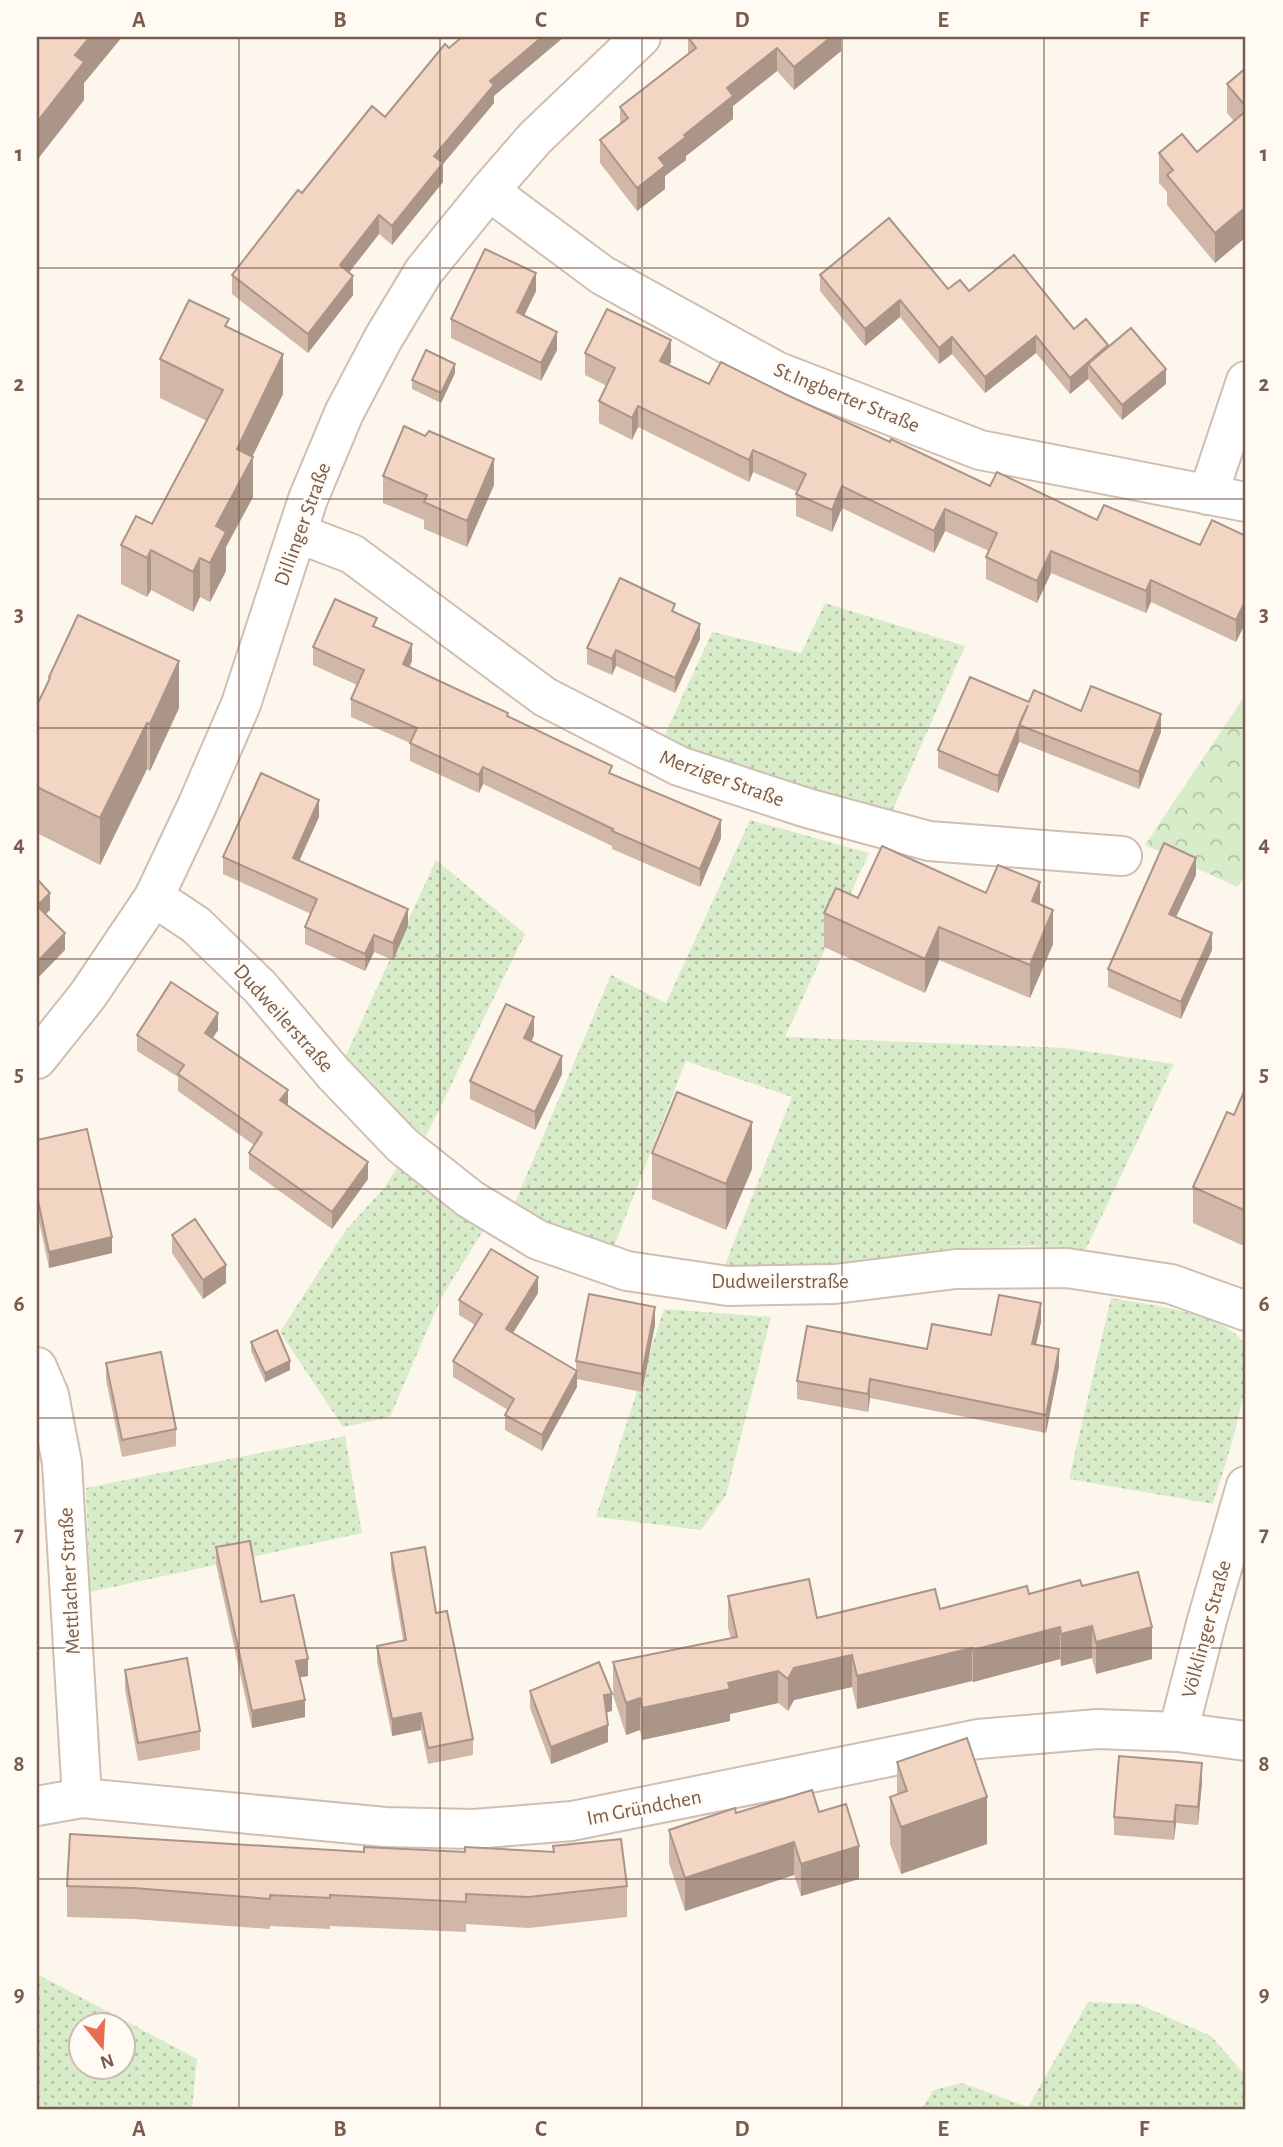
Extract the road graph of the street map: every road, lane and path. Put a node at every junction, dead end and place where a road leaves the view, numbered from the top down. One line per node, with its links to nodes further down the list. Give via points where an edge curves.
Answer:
1 (641, 37): 2 (street, Dillinger Straße, via 535,138)
2 (489, 191): 4 (street, St.Ingberter Straße, via 602,275 776,371 979,450); 6 (street, Dillinger Straße, via 424,271 384,337 344,413)
3 (1246, 381): 4 (street)
4 (1208, 495): 5 (street, St.Ingberter Straße)
5 (1246, 502)
6 (297, 533): 7 (street, Merziger Straße, via 352,554 545,697 679,766 929,841); 8 (street, Dillinger Straße, via 241,704)
7 (1122, 856)
8 (155, 897): 9 (street, Dillinger Straße, via 88,995); 10 (street, Dudweilerstraße, via 196,925 260,986 402,1145 470,1199 538,1240 627,1271 728,1286 835,1284 956,1269 1067,1268 1171,1284)
9 (37, 1059)
10 (1246, 1311)
11 (37, 1367): 15 (street, Mettlacher Straße, via 49,1395 62,1464)
12 (1246, 1486): 13 (street, Völklinger Straße)
13 (1178, 1732): 14 (street, Im Gründchen); 15 (street, Im Gründchen, via 1097,1729 978,1739 572,1821 474,1829 385,1827)
14 (1246, 1741)
15 (82, 1798): 16 (street, Im Gründchen)
16 (37, 1806)

